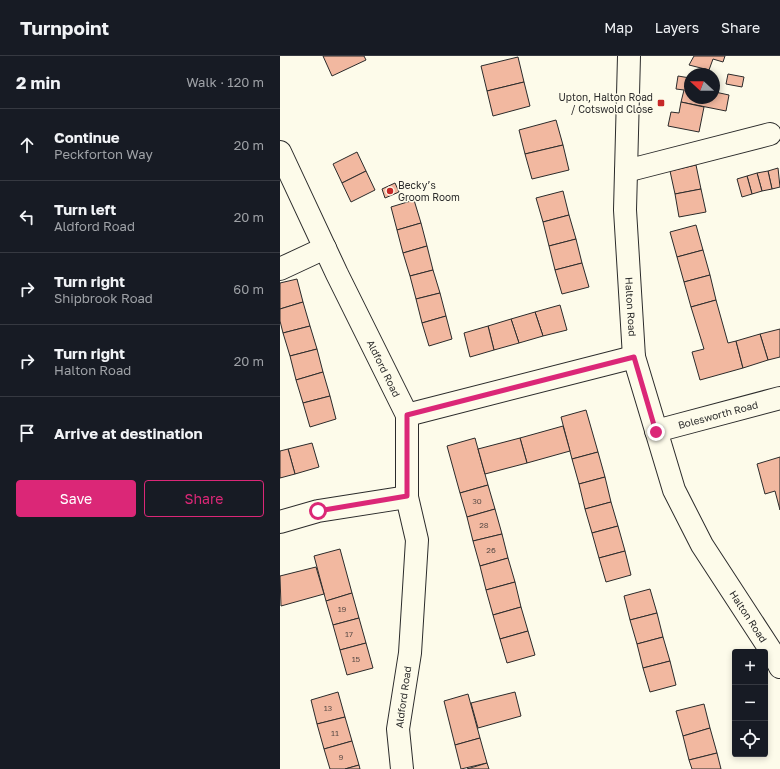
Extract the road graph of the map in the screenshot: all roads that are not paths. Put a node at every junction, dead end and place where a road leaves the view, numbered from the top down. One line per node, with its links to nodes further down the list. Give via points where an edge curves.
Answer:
1 (629, 56): 4 (street, Halton Road)
2 (770, 134): 4 (street)
3 (280, 152): 5 (street, Aldford Road)
4 (626, 171): 7 (street, Halton Road, via 625,210)
5 (325, 248): 6 (street); 9 (street, Aldford Road)
6 (280, 269)
7 (634, 357): 9 (street); 10 (street, Halton Road)
8 (780, 398): 10 (street, Bolesworth Road)
9 (407, 415): 11 (street, Aldford Road)
10 (656, 432): 13 (street, Halton Road, via 674,490 698,538)
11 (407, 496): 12 (street, via 318,511); 14 (street, Aldford Road, via 417,540 410,653 398,729)
12 (280, 522)
13 (780, 667)
14 (402, 769)

